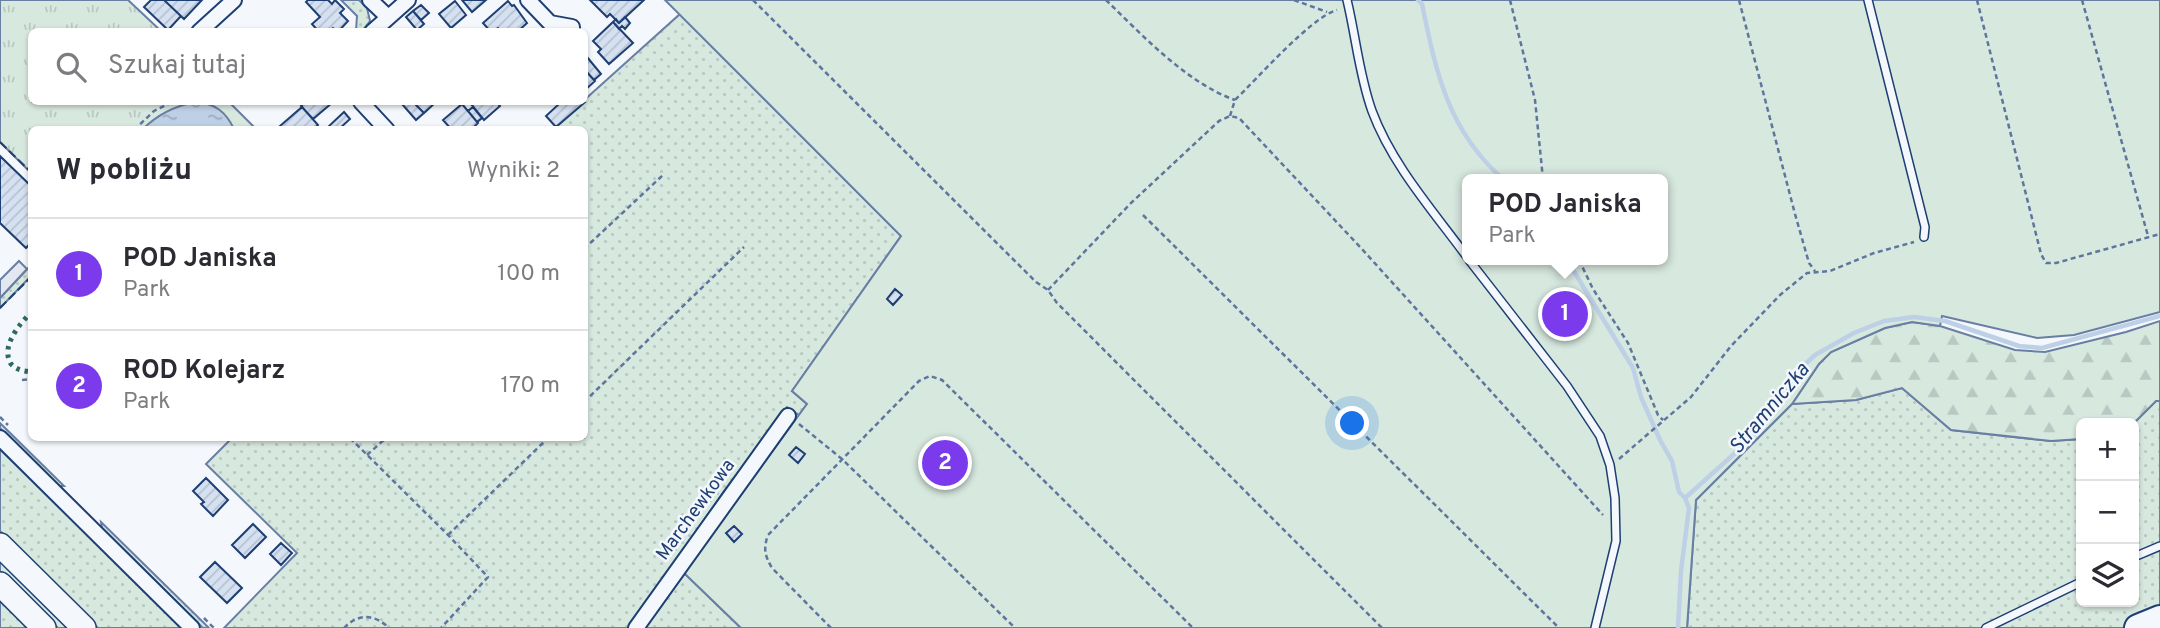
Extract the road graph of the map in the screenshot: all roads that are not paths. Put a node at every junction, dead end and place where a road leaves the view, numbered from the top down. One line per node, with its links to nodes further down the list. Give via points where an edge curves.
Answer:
1 (234, 0): 9 (street)
2 (370, 0): 7 (street)
3 (408, 0): 7 (street)
4 (528, 0): 8 (street, via 550,23)
5 (1868, 0): 13 (lane)
6 (1348, 4): 14 (lane, via 1373,113 1399,161)
7 (388, 17): 10 (street)
8 (572, 27)
9 (203, 28)
10 (376, 28)
11 (364, 105): 12 (street)
12 (383, 126)
13 (1924, 237)
14 (1462, 250)
15 (1473, 265): 28 (lane, via 1567,386 1600,436 1610,465 1615,498 1613,557)
16 (788, 416): 27 (street, Marchewkowa)
17 (0, 438): 26 (street)
18 (0, 545): 25 (main road)
19 (2160, 546): 20 (lane)
20 (2139, 554)
21 (0, 584): 24 (main road)
22 (2076, 584): 29 (lane)
23 (2160, 619): 30 (highway)
24 (44, 628)
25 (84, 628)
26 (192, 628)
27 (636, 628)
28 (1595, 628)
29 (1986, 628)
30 (2137, 628)

